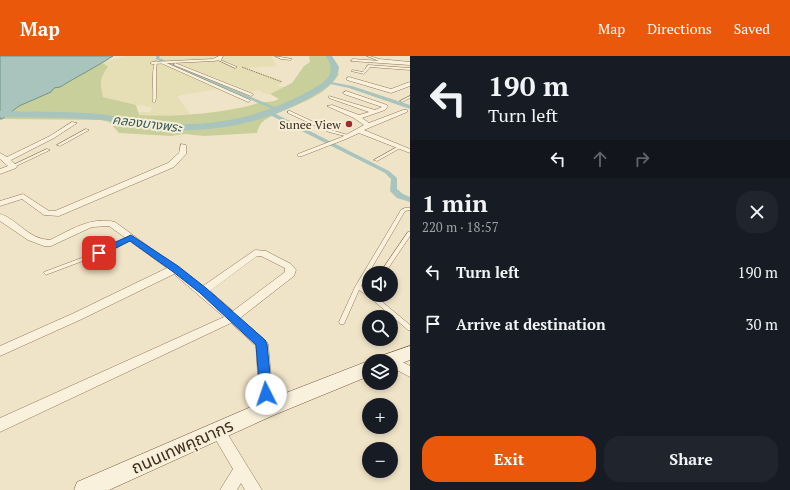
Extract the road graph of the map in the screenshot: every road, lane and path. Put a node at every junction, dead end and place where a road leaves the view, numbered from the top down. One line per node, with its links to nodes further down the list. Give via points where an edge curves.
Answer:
1 (276, 56): 4 (lane)
2 (368, 56): 9 (lane)
3 (219, 58): 7 (street); 10 (lane)
4 (291, 58)
5 (353, 60): 9 (street)
6 (162, 62): 7 (street); 8 (street); 23 (lane)
7 (170, 62): 20 (lane)
8 (154, 63): 24 (lane)
9 (410, 64)
10 (236, 67)
11 (241, 67): 17 (path)
12 (400, 68): 13 (lane); 14 (lane, via 369,66 364,73); 15 (lane)
13 (410, 69)
14 (352, 71)
15 (401, 72)
16 (348, 80): 18 (street, via 393,91 404,84)
17 (282, 82)
18 (410, 84)
19 (346, 93): 29 (street, via 385,106)
20 (252, 95)
21 (331, 97): 29 (street)
22 (410, 97): 25 (lane)
23 (248, 101)
24 (154, 102)
25 (401, 102)
26 (330, 106): 30 (street)
27 (405, 111): 32 (street)
28 (289, 112): 35 (lane)
29 (375, 112): 30 (street)
30 (358, 118): 32 (street)
31 (74, 123): 42 (street, via 46,141)
32 (370, 125): 34 (street)
33 (87, 130): 36 (lane)
34 (360, 130): 35 (street); 38 (street)
35 (349, 136): 41 (street)
36 (59, 145)
37 (183, 145): 46 (street, via 182,154 171,165 56,214 47,213 23,196)
38 (400, 147): 40 (street); 43 (lane)
39 (48, 150): 44 (lane)
40 (410, 151)
41 (300, 155)
42 (3, 158): 44 (street)
43 (376, 160)
44 (13, 166): 45 (street)
45 (0, 172)
46 (2, 201)
47 (410, 209): 54 (lane, via 403,210)
48 (0, 217): 50 (street, via 36,241 44,243 51,243 101,222 112,224)
49 (410, 233): 51 (lane)
50 (131, 237): 52 (street); 53 (lane)
51 (387, 266)
52 (175, 268): 56 (street); 61 (street)
53 (46, 273)
54 (358, 287): 55 (lane); 59 (lane)
55 (362, 289)
56 (203, 291): 58 (street); 58 (street, via 255,253 263,253 288,266 290,274)
57 (380, 302): 60 (lane)
58 (232, 318): 67 (street, via 262,344); 68 (street)
59 (342, 322)
60 (410, 328)
61 (0, 351)
62 (410, 353): 63 (main road)
63 (398, 358)
64 (398, 366): 66 (street)
65 (362, 371): 67 (main road, ถนนเทพคุณากร)
66 (410, 372)
67 (267, 409): 69 (main road, ถนนเทพคุณากร)
68 (0, 425)
69 (217, 430): 70 (street); 71 (main road, ถนนเทพคุณากร)
70 (241, 470): 72 (street); 73 (street)
71 (85, 490)
72 (228, 490)
73 (254, 490)

